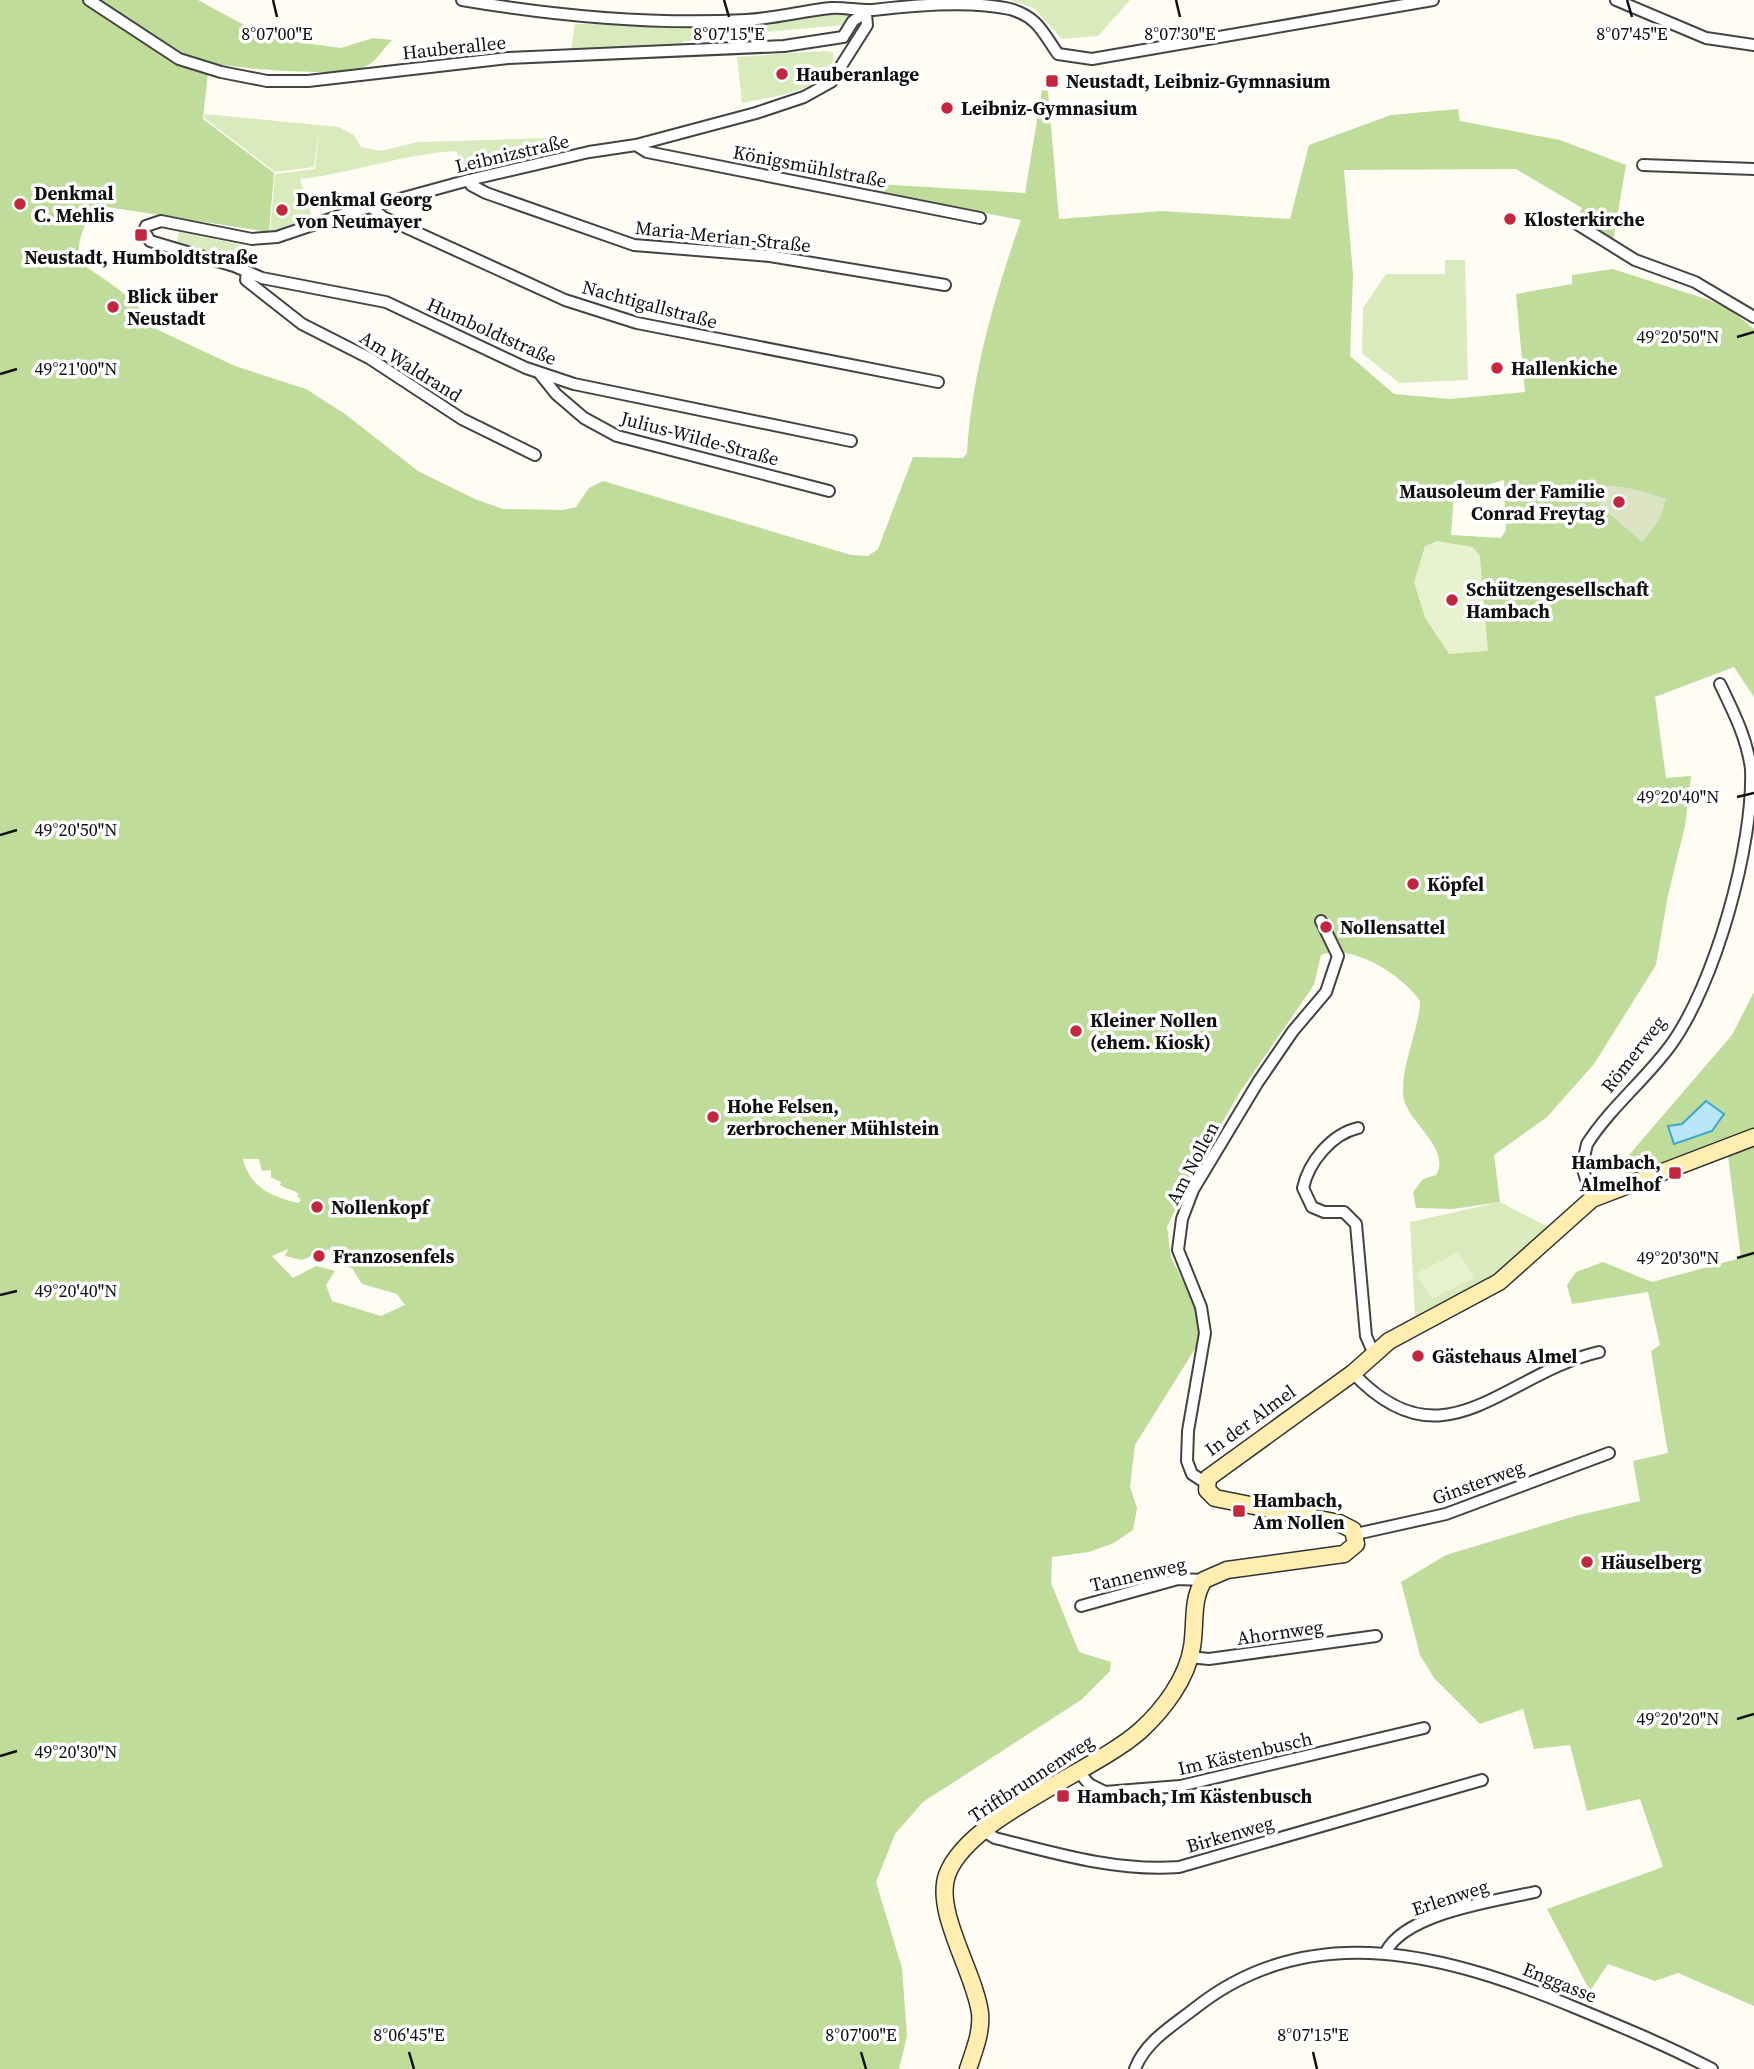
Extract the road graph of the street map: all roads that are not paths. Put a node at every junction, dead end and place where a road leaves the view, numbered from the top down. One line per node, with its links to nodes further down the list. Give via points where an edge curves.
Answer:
1 (89, 0): 6 (street, Hauberallee, via 179,59 277,81 497,59 784,46)
2 (462, 0): 5 (street, via 551,15 606,18 744,20 834,8)
3 (1433, 0): 5 (street, via 1092,59 1058,54 1040,24 1007,8 911,4)
4 (1616, 0): 8 (street, via 1706,38)
5 (867, 12): 6 (street, via 853,20); 7 (street, Leibnizstraße, via 867,25)
6 (843, 37): 7 (street)
7 (855, 43): 9 (street, Leibnizstraße, via 839,71 819,90 778,107)
8 (1754, 45)
9 (636, 145): 12 (street, Leibnizstraße); 14 (street, Königsmühlstraße, via 647,152)
10 (1643, 164): 11 (street)
11 (1754, 169)
12 (469, 180): 13 (street, Leibnizstraße); 18 (street, Maria-Merian-Straße, via 486,193 634,245 770,257)
13 (371, 207): 15 (street, Leibnizstraße, via 264,239); 21 (street, Nachtigallstraße, via 383,217 565,299 636,323)
14 (980, 218)
15 (153, 222): 17 (street, Humboldtstraße, via 144,231 150,241)
16 (1574, 222): 19 (street, via 1635,260 1695,282)
17 (247, 272): 20 (street, Humboldtstraße, via 386,302); 23 (street, Am Waldrand, via 246,281 287,315 369,358 462,419)
18 (944, 285)
19 (1754, 317)
20 (540, 374): 22 (street, Humboldtstraße); 24 (street, Julius-Wilde-Straße, via 569,406 617,436)
21 (938, 383)
22 (851, 441)
23 (535, 456)
24 (829, 491)
25 (1720, 684): 29 (street, Römerweg, via 1744,738 1754,791 1753,815 1728,924 1679,1032 1587,1144 1582,1166)
26 (1321, 921): 34 (street, Am Nollen, via 1338,956 1331,981 1252,1093 1193,1190 1182,1219 1178,1250 1201,1307 1205,1334 1187,1461 1192,1474)
27 (1358, 1128): 31 (street, via 1329,1144 1303,1188 1312,1207 1344,1212 1356,1224 1366,1336)
28 (1754, 1138): 29 (street)
29 (1592, 1199): 31 (street, In der Almel, via 1499,1282 1405,1332)
30 (1599, 1352): 32 (street, via 1565,1361 1474,1408 1438,1416 1391,1406)
31 (1374, 1354): 32 (street, In der Almel)
32 (1353, 1373): 34 (street, In der Almel, via 1221,1466)
33 (1609, 1453): 35 (street, Ginsterweg, via 1446,1514)
34 (1206, 1483): 35 (street, In der Almel, via 1215,1498 1322,1518)
35 (1356, 1534): 36 (street, via 1355,1547 1344,1554 1227,1570)
36 (1203, 1580): 37 (street, Tannenweg, via 1178,1579); 39 (street, Triftbrunnenweg)
37 (1081, 1606)
38 (1376, 1636): 39 (street, Ahornweg, via 1209,1659)
39 (1189, 1657): 41 (street, Triftbrunnenweg, via 1174,1691 1151,1720 1123,1745)
40 (1424, 1728): 41 (street, Im Kästenbusch, via 1180,1787 1105,1791 1089,1784)
41 (1079, 1772): 43 (street, Triftbrunnenweg)
42 (1482, 1780): 43 (street, Birkenweg, via 1179,1867 1089,1860 995,1838)
43 (984, 1831): 46 (street, Triftbrunnenweg, via 960,1854 945,1886 946,1906 980,2012)
44 (1535, 1892): 45 (street, Erlenweg, via 1421,1923 1397,1936)
45 (1386, 1952): 47 (street, Enggasse, via 1315,1955 1239,1979 1214,1993 1148,2046); 48 (street, Enggasse, via 1523,1985)
46 (968, 2069)
47 (1135, 2069)
48 (1712, 2069)

